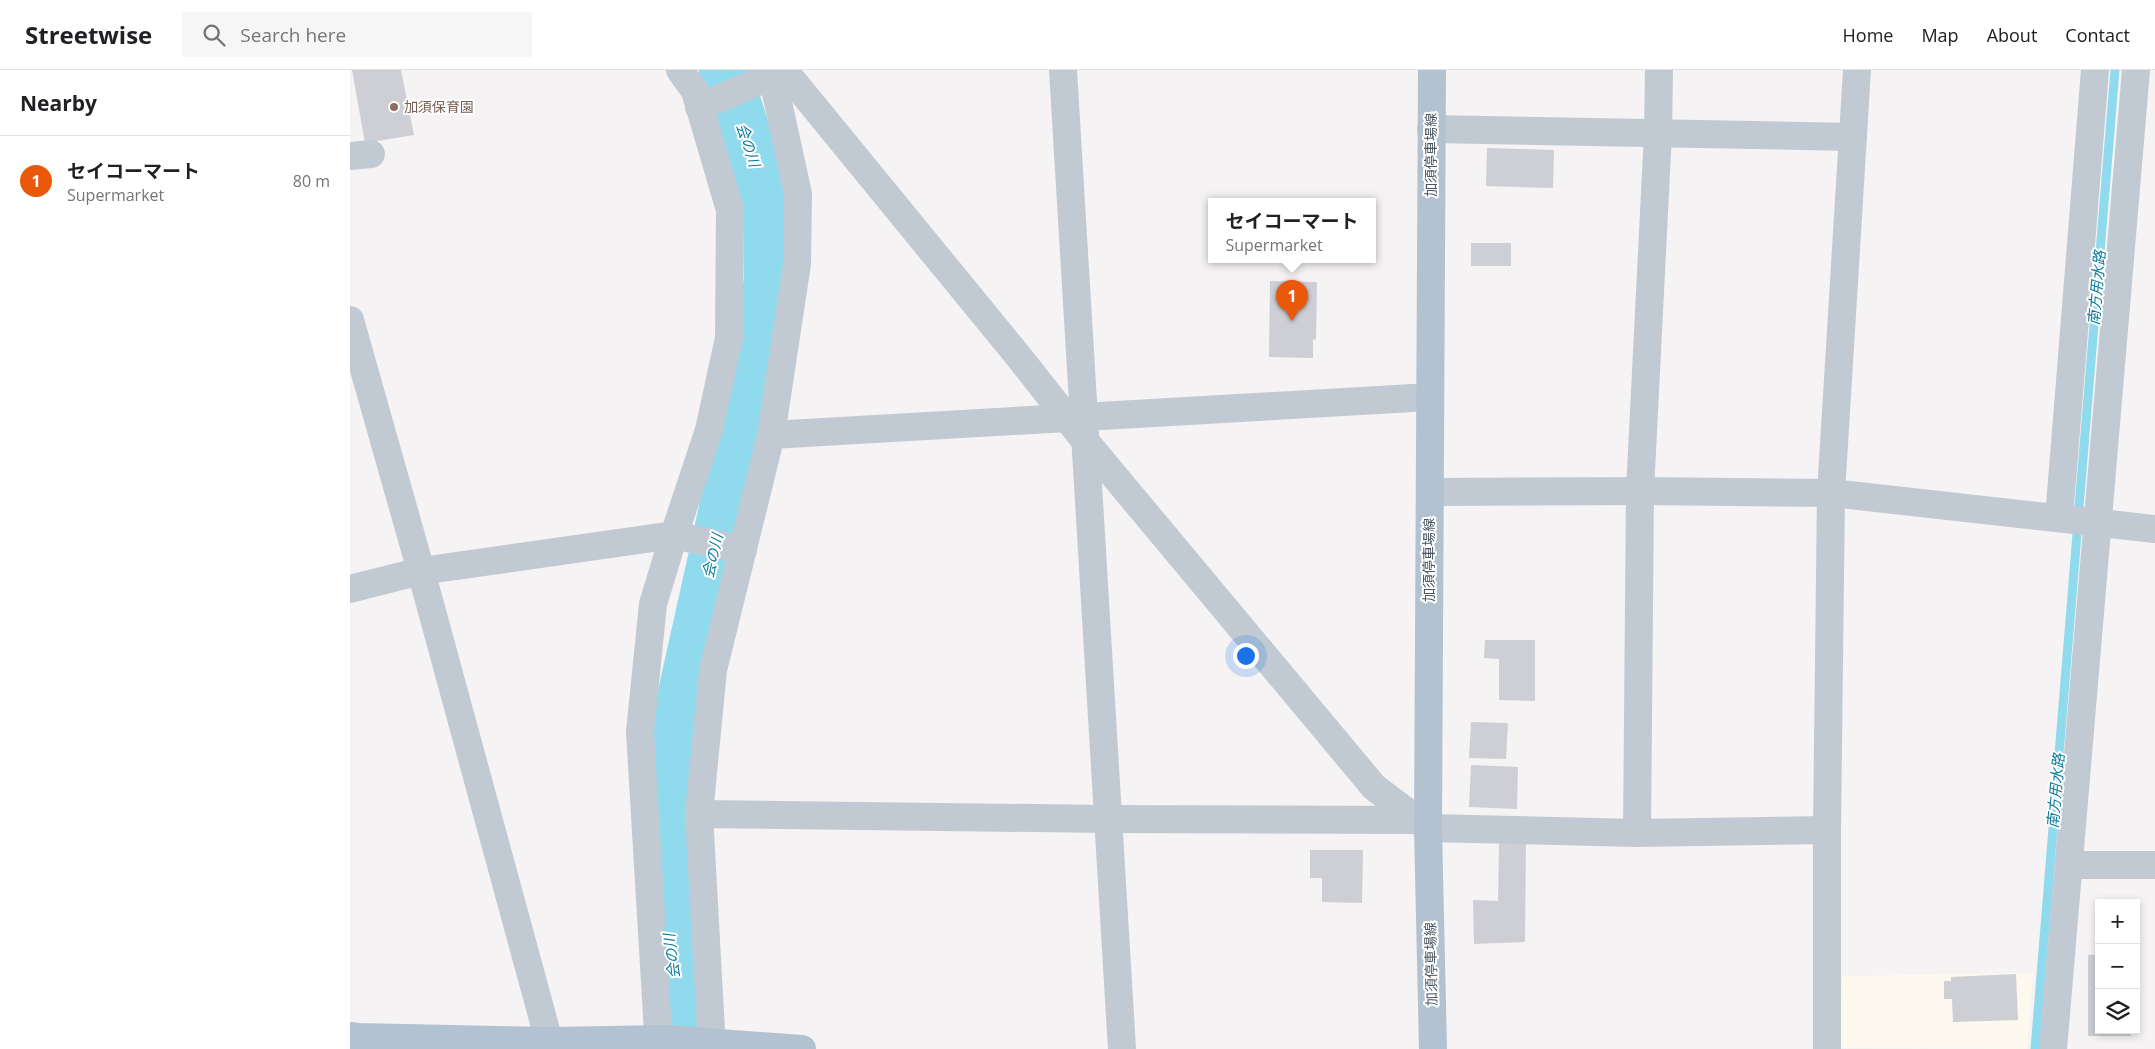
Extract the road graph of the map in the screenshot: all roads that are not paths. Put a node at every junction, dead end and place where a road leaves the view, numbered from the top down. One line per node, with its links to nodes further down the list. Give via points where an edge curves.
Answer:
1 (680, 70): 9 (street, via 695,91)
2 (1063, 70): 15 (street)
3 (1432, 70): 10 (main road, 加須停車場線)
4 (1660, 70): 11 (street)
5 (1857, 70): 12 (street)
6 (2095, 70): 20 (street)
7 (2136, 70): 21 (street)
8 (776, 72): 9 (street); 15 (street); 16 (street, via 798,194 798,264)
9 (699, 107): 23 (street, via 730,210 729,338 709,430)
10 (1430, 129): 11 (street); 14 (main road, 加須停車場線)
11 (1658, 133): 12 (street); 17 (street)
12 (1853, 137): 19 (street)
13 (350, 320): 25 (street)
14 (1430, 397): 15 (street); 18 (main road, 加須停車場線)
15 (1079, 426): 16 (street); 28 (street); 29 (street, via 1374,787)
16 (771, 435): 24 (street)
17 (1640, 491): 18 (street); 19 (street); 31 (street)
18 (1430, 492): 29 (main road, 加須停車場線)
19 (1831, 493): 20 (street); 30 (street)
20 (2059, 518): 21 (street)
21 (2098, 522): 22 (street); 33 (street)
22 (2155, 529)
23 (674, 535): 24 (street); 25 (street); 36 (street, via 653,604 640,732)
24 (743, 550): 27 (street, via 713,670)
25 (421, 571): 26 (street); 35 (street)
26 (350, 589)
27 (699, 814): 28 (street); 37 (street)
28 (1109, 819): 29 (street); 39 (street)
29 (1423, 824): 31 (street); 40 (main road, 加須停車場線)
30 (1827, 830): 31 (street); 41 (street)
31 (1637, 833)
32 (2155, 864): 33 (street)
33 (2070, 865): 42 (street)
34 (350, 1036): 35 (main road)
35 (549, 1041): 36 (main road)
36 (661, 1043): 37 (main road)
37 (709, 1045): 38 (main road)
38 (802, 1049)
39 (1122, 1049)
40 (1433, 1049)
41 (1827, 1049)
42 (2053, 1049)

